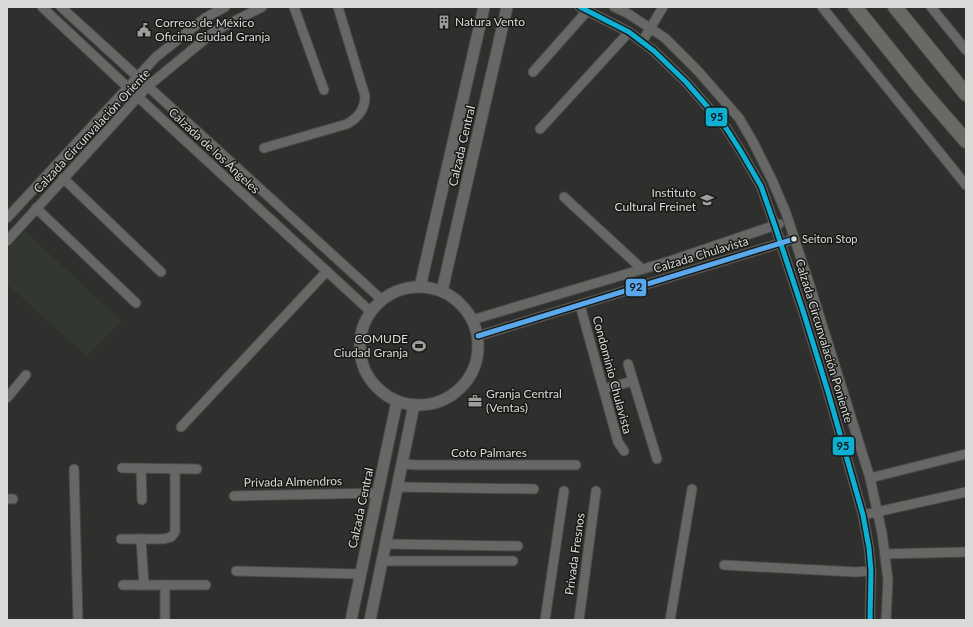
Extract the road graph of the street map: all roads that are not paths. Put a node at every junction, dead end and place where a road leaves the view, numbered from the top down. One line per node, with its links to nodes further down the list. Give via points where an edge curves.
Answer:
1 (42, 7): 24 (street, Calzada de los Ángeles)
2 (62, 7): 22 (street, Calzada de los Ángeles)
3 (225, 7): 22 (street, Calzada Circunvalación Oriente, via 205,18 156,57)
4 (262, 7): 23 (street, Calzada Circunvalación Oriente, via 215,31)
5 (294, 7): 26 (street)
6 (338, 7): 33 (street, via 365,96 363,109 347,124)
7 (484, 7): 49 (street, Calzada Central)
8 (507, 7): 50 (street, Calzada Central)
9 (614, 7): 17 (street, Calzada Circunvalación Poniente)
10 (663, 7): 17 (street)
11 (822, 7): 35 (street)
12 (843, 7): 25 (highway)
13 (855, 7): 25 (highway)
14 (895, 7): 27 (highway)
15 (931, 7): 20 (street)
16 (584, 9): 18 (street, Calzada Circunvalación Poniente); 21 (street)
17 (651, 28): 19 (street); 29 (street, Calzada Circunvalación Poniente, via 665,38 698,71)
18 (629, 32): 19 (street, Calzada Circunvalación Poniente); 31 (street)
19 (642, 42): 30 (street, Calzada Circunvalación Poniente, via 686,82)
20 (966, 50)
21 (533, 72)
22 (137, 76): 23 (street, Calzada de los Ángeles); 24 (street, Calzada Circunvalación Oriente)
23 (148, 86): 28 (street, Calzada Circunvalación Oriente); 51 (street, Calzada de los Ángeles)
24 (127, 87): 28 (street, Calzada de los Ángeles); 38 (street, Calzada Circunvalación Oriente)
25 (921, 89): 32 (highway)
26 (324, 90)
27 (966, 94)
28 (138, 97): 34 (street, Calzada Circunvalación Oriente); 46 (street, Calzada de los Ángeles)
29 (738, 118): 30 (street); 39 (street, Calzada Circunvalación Poniente, via 754,142)
30 (726, 128): 40 (street, Calzada Circunvalación Poniente, via 761,186)
31 (540, 129)
32 (966, 141)
33 (264, 148)
34 (63, 178): 37 (street, Calzada Circunvalación Oriente); 47 (street)
35 (966, 185)
36 (564, 197): 45 (street)
37 (36, 208): 42 (street, Calzada Circunvalación Oriente); 52 (street)
38 (7, 218)
39 (788, 221): 40 (street, Calzada Chulavista); 41 (street, Calzada Circunvalación Poniente)
40 (775, 226): 43 (street, Calzada Circunvalación Poniente); 44 (street, Calzada Chulavista)
41 (794, 239): 43 (street, Calzada Chulavista); 54 (street, Calzada Circunvalación Poniente)
42 (7, 241)
43 (781, 243): 48 (street, Calzada Chulavista); 56 (street, Calzada Circunvalación Poniente)
44 (670, 261): 45 (street, Calzada Chulavista); 48 (street)
45 (642, 269): 57 (street, Calzada Chulavista)
46 (327, 271): 55 (street, Calzada de los Ángeles); 67 (street)
47 (161, 272)
48 (675, 276): 53 (street, Calzada Chulavista)
49 (420, 287): 50 (street); 51 (street, via 400,290)
50 (442, 291): 57 (street, via 460,303)
51 (382, 300): 55 (street)
52 (136, 303)
53 (580, 304): 58 (street, Calzada Chulavista); 63 (street, Condominio Chulavista)
54 (818, 310): 56 (street); 78 (street, Calzada Circunvalación Poniente)
55 (371, 312): 65 (street, via 360,340 364,370 383,394)
56 (804, 314): 89 (street, Calzada Circunvalación Poniente)
57 (472, 320): 58 (street)
58 (478, 336): 66 (street, via 477,360 473,371 462,386 438,402)
59 (628, 364): 61 (street, Condominio Chulavista)
60 (26, 374): 62 (street)
61 (633, 382): 63 (street); 70 (street, Condominio Chulavista)
62 (10, 386): 64 (street)
63 (604, 389): 68 (street, Condominio Chulavista, via 618,442)
64 (7, 398)
65 (397, 401): 66 (street); 85 (street, Calzada Central)
66 (414, 405): 71 (street)
67 (181, 427)
68 (624, 450)
69 (966, 454): 78 (street)
70 (657, 459)
71 (402, 464): 72 (street, Coto Palmares); 79 (street)
72 (576, 465)
73 (122, 468): 74 (street)
74 (141, 468): 76 (street); 87 (street)
75 (74, 469): 106 (street)
76 (175, 469): 77 (street); 91 (street, via 175,532 171,537 164,539)
77 (197, 470)
78 (870, 478): 88 (street, Calzada Circunvalación Poniente)
79 (397, 487): 80 (street); 92 (street)
80 (534, 489)
81 (692, 490): 112 (street)
82 (564, 491): 110 (street)
83 (596, 491): 111 (street, Privada Fresnos)
84 (966, 492): 88 (street)
85 (377, 493): 86 (street, Privada Almendros); 101 (street, Calzada Central)
86 (234, 496)
87 (142, 500)
88 (878, 512): 89 (street); 95 (street, Calzada Circunvalación Poniente)
89 (863, 515): 100 (street, Calzada Circunvalación Poniente)
90 (121, 539): 91 (street)
91 (142, 539): 103 (street)
92 (386, 544): 93 (street); 97 (street)
93 (518, 546)
94 (966, 552): 95 (street)
95 (885, 554): 114 (street, Calzada Circunvalación Poniente, via 888,580)
96 (512, 561): 97 (street)
97 (382, 562): 109 (street)
98 (724, 565): 100 (street)
99 (236, 571): 101 (street)
100 (870, 571): 113 (street, Calzada Circunvalación Poniente)
101 (360, 574): 108 (street, Calzada Central)
102 (123, 585): 103 (street)
103 (144, 585): 104 (street)
104 (165, 585): 105 (street); 107 (street)
105 (206, 585)
106 (78, 620)
107 (165, 620)
108 (351, 620)
109 (370, 620)
110 (545, 620)
111 (579, 620)
112 (670, 620)
113 (870, 620)
114 (886, 620)

